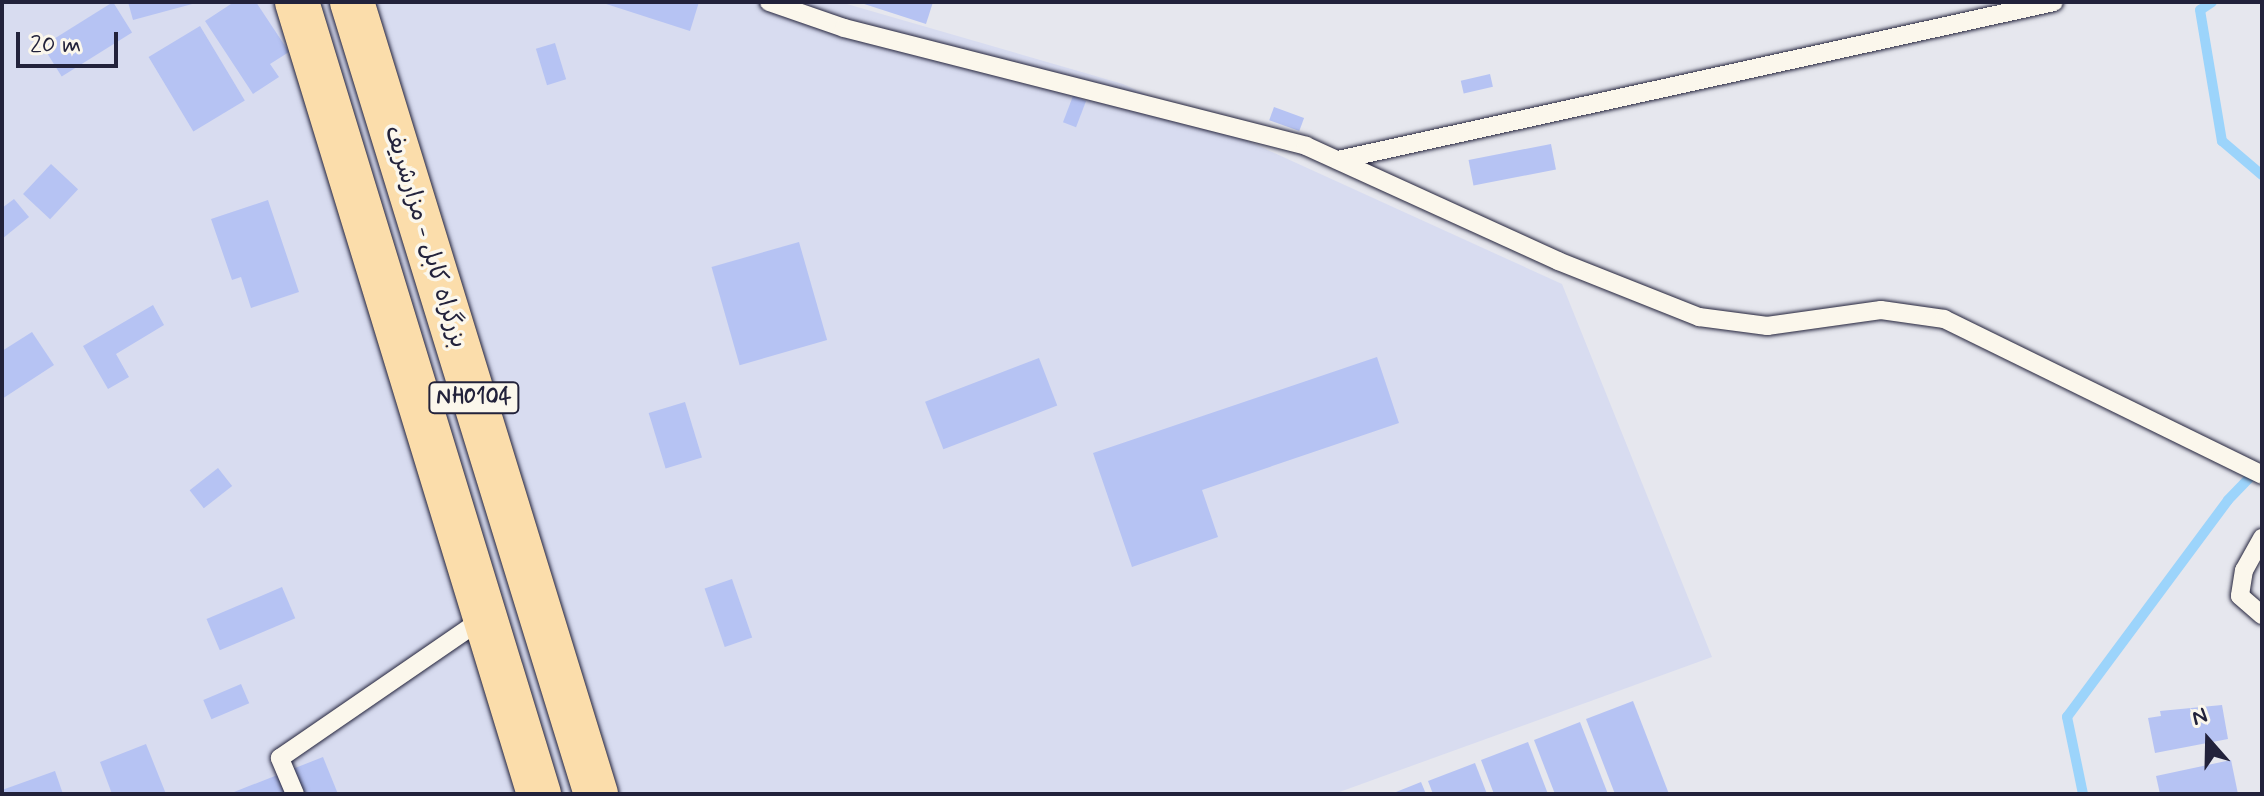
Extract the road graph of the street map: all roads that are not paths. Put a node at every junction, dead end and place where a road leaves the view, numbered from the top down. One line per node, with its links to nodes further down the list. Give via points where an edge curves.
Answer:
1 (297, 2): 9 (highway, NH0104)
2 (352, 2): 12 (highway, بزرگراه کابل - مزارشریف / NH0104)
3 (769, 2): 5 (lane, via 844,28 1306,146)
4 (2054, 2): 5 (lane)
5 (1338, 160): 6 (lane, via 1558,261 1699,317 1767,326 1881,310 1944,319)
6 (2262, 475)
7 (2262, 538): 8 (lane, via 2244,570 2240,596)
8 (2262, 615)
9 (485, 617): 10 (lane, via 280,758); 11 (highway, NH0104)
10 (295, 794)
11 (539, 794)
12 (596, 794)

